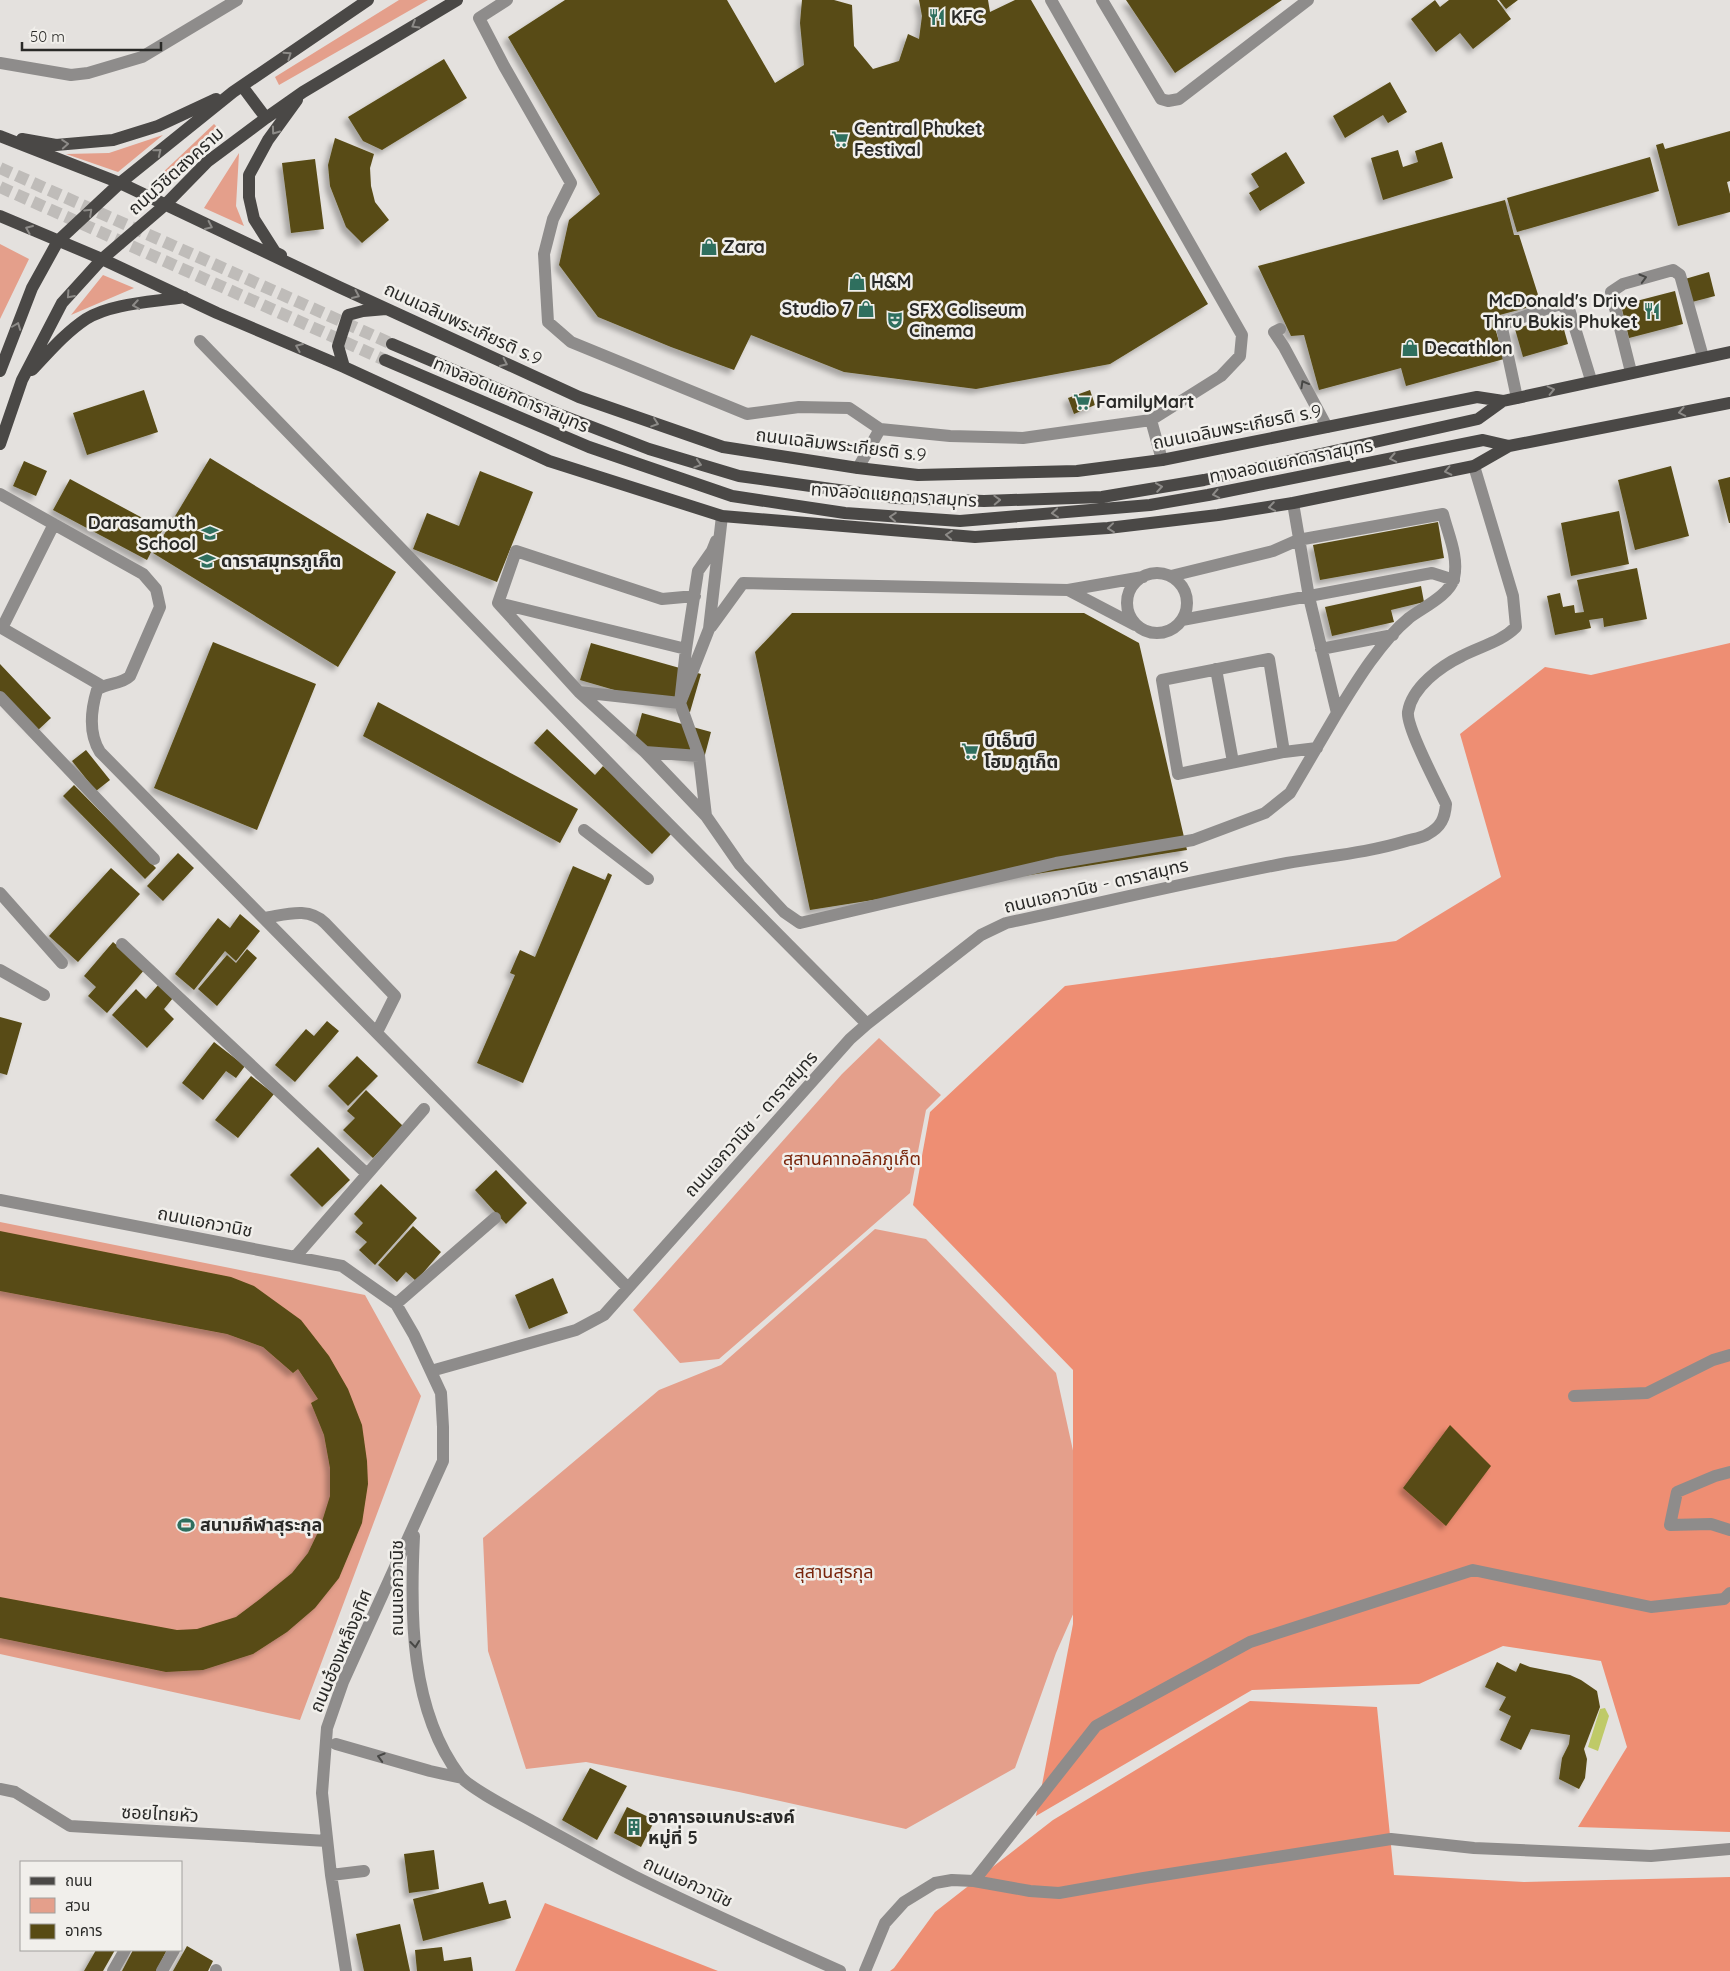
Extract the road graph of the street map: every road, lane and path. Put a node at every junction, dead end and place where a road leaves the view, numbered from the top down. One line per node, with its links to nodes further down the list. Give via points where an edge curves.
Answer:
1 (237, 0): 8 (street, via 142,57 88,73 71,75)
2 (368, 0): 9 (main road, ถนนวิชิตสงคราม, one-way to 2)
3 (457, 0): 10 (main road, ถนนวิชิตสงคราม, one-way to 10)
4 (507, 0): 37 (street, via 479,18 571,183 553,219 544,254 548,322 571,342 747,414 799,407 849,408)
5 (1051, 0): 35 (street, via 1242,335 1240,356 1221,376)
6 (1102, 0): 7 (street, via 1161,99 1168,101 1179,99)
7 (1308, 0)
8 (0, 63)
9 (237, 89): 11 (main road); 12 (main road, one-way to 9, via 56,145 114,140 158,126); 13 (main road, ถนนวิชิตสงคราม, one-way to 9)
10 (303, 92): 11 (main road, ถนนวิชิตสงคราม); 18 (main road, one-way to 18, via 268,140 249,175 254,219 275,252)
11 (266, 118): 14 (main road, ถนนวิชิตสงคราม, via 207,162)
12 (0, 135): 13 (main road, ถนนเฉลิมพระเกียรติ ร.9)
13 (120, 183): 14 (main road, ถนนเฉลิมพระเกียรติ ร.9); 16 (main road, ถนนวิชิตสงคราม, one-way to 13)
14 (165, 205): 17 (main road, ถนนวิชิตสงคราม); 18 (main road, ถนนเฉลิมพระเกียรติ ร.9, one-way to 18)
15 (0, 216): 16 (main road, one-way to 15)
16 (58, 241): 17 (main road); 28 (main road, ถนนวิชิตสงคราม, one-way to 16, via 32,288)
17 (102, 258): 19 (main road); 30 (main road, ถนนวิชิตสงคราม, one-way to 30, via 62,303)
18 (339, 287): 20 (main road, ถนนเฉลิมพระเกียรติ ร.9, one-way to 20)
19 (184, 297): 27 (main road, one-way to 19); 30 (main road, one-way to 30, via 111,309 88,318)
20 (387, 309): 27 (main road, via 348,314 338,346); 42 (main road, ถนนเฉลิมพระเกียรติ ร.9, one-way to 42, via 579,397 722,447)
21 (1280, 329): 36 (street, one-way to 21, via 1274,332)
22 (200, 341): 84 (street, via 629,784)
23 (392, 344): 33 (main road, ทางลอดแยกดาราสมุทร, one-way to 33, via 649,449 739,476 896,498 984,501 1102,497 1204,480 1478,419)
24 (1730, 352): 25 (main road, ถนนเฉลิมพระเกียรติ ร.9)
25 (1704, 357): 29 (main road, ถนนเฉลิมพระเกียรติ ร.9); 29 (street, one-way to 25, via 1611,292 1623,284 1673,270 1680,275)
26 (385, 360): 39 (main road, ทางลอดแยกดาราสมุทร, one-way to 26, via 1482,440 1150,505 960,521 845,513 732,496 589,447)
27 (344, 366): 45 (main road, via 549,460)
28 (0, 371)
29 (1631, 372): 31 (main road, ถนนเฉลิมพระเกียรติ ร.9)
30 (22, 380): 38 (main road, ถนนวิชิตสงคราม)
31 (1591, 380): 32 (main road, ถนนเฉลิมพระเกียรติ ร.9, one-way to 31); 32 (street, via 1570,312 1560,304 1506,323 1502,328)
32 (1517, 398): 33 (main road, ถนนเฉลิมพระเกียรติ ร.9)
33 (1503, 401): 36 (main road, ถนนเฉลิมพระเกียรติ ร.9, via 1477,397)
34 (1730, 403): 39 (main road, one-way to 39)
35 (1151, 420): 37 (street, via 1023,438 950,436); 40 (street)
36 (1326, 427): 40 (main road, ถนนเฉลิมพระเกียรติ ร.9)
37 (880, 429): 42 (street)
38 (0, 444)
39 (1509, 446): 41 (main road)
40 (1162, 460): 42 (main road, ถนนเฉลิมพระเกียรติ ร.9, via 1077,471 918,475)
41 (1474, 466): 44 (main road, one-way to 44); 84 (street, ถนนเอกวานิช - ดาราสมุทร, via 1513,596 1516,628 1501,640 1450,662 1419,690 1412,701 1408,713 1412,728 1446,804 1445,816 1439,827 1427,835 1395,845 1290,862 1006,923 981,935)
42 (858, 468)
43 (0, 494): 46 (street)
44 (1293, 503): 45 (main road, one-way to 45, via 1218,516 1108,528 975,537); 48 (street)
45 (722, 516): 47 (street)
46 (54, 524): 58 (street); 64 (street, via 143,574 159,598 160,606 130,676 118,683)
47 (719, 534): 53 (street, via 712,552 698,571); 59 (street)
48 (1298, 540): 49 (street, via 1273,551); 51 (street, via 1443,514 1456,561); 54 (street)
49 (1171, 576): 50 (street, via 1152,573); 56 (street, via 1185,590 1187,600)
50 (1143, 577): 52 (street); 57 (street, via 1134,582 1127,600 1132,620)
51 (1454, 580): 54 (street, via 1432,573); 60 (street, via 1443,595 1408,619)
52 (1068, 590): 57 (street); 59 (street, via 743,583)
53 (695, 596): 55 (street, via 662,599 516,551); 61 (street)
54 (1309, 597): 56 (street); 62 (street)
55 (498, 603): 61 (street); 65 (street)
56 (1182, 620): 57 (street, via 1176,627 1157,634)
57 (1138, 627)
58 (1, 628): 64 (street)
59 (710, 629): 67 (street)
60 (1393, 636): 62 (street); 68 (street)
61 (686, 649): 67 (street)
62 (1321, 649): 68 (street)
63 (1216, 669): 71 (street, via 1269,659); 73 (street); 73 (street, via 1162,680 1178,774)
64 (102, 686): 79 (street, via 97,690 91,723 100,752)
65 (579, 692): 67 (street); 70 (street)
66 (0, 697): 76 (street)
67 (680, 703): 72 (street)
68 (1337, 713): 69 (street)
69 (1317, 748): 71 (street); 74 (street, via 1290,793 1265,813 1193,840 1056,863 800,923 784,912 740,866)
70 (645, 752): 72 (street); 74 (street)
71 (1284, 752): 73 (street)
72 (699, 756): 74 (street)
73 (1233, 762)
74 (706, 816)
75 (584, 830): 77 (street)
76 (154, 859)
77 (648, 879)
78 (0, 893): 81 (street)
79 (264, 918): 85 (street); 85 (street, via 301,912 318,916 395,996)
80 (122, 944): 87 (street)
81 (62, 963)
82 (0, 970): 83 (street)
83 (44, 995)
84 (867, 1024): 91 (street, ถนนเอกวานิช - ดาราสมุทร, via 850,1039)
85 (377, 1032): 91 (street)
86 (424, 1109): 87 (street)
87 (367, 1174): 90 (street)
88 (0, 1200): 90 (street, ถนนเอกวานิช)
89 (495, 1218): 92 (street)
90 (295, 1257): 92 (street, ถนนเอกวานิช, via 342,1266)
91 (628, 1288): 94 (street, ถนนเอกวานิช - ดาราสมุทร, via 604,1315 576,1330)
92 (396, 1304): 94 (street, ถนนเอกวานิช)
93 (1730, 1355): 95 (street, via 1713,1360 1647,1393)
94 (431, 1371): 97 (street, ถนนเอกวานิช, via 441,1393 443,1462)
95 (1574, 1396)
96 (1730, 1472): 98 (street, via 1677,1492 1670,1525 1712,1524)
97 (414, 1529): 99 (street, ถนนฮ๋องเหล็งอุทิศ); 101 (street, ถนนเอกวานิช)
98 (1730, 1530)
99 (387, 1588): 101 (street, via 399,1580 409,1588); 102 (street, ถนนฮ๋องเหล็งอุทิศ, via 343,1682)
100 (1730, 1593): 113 (street, via 1724,1599 1652,1607 1473,1570 1250,1642 1096,1726)
101 (411, 1596): 104 (street, ถนนเอกวานิช, one-way to 104, via 415,1648 425,1699)
102 (329, 1722): 103 (street); 105 (street, ถนนฮ๋องเหล็งอุทิศ)
103 (336, 1744): 105 (street); 106 (street, one-way to 103)
104 (441, 1746): 106 (street, via 442,1757 436,1768); 107 (street, ถนนเอกวานิช)
105 (324, 1763): 109 (street, ถนนฮ๋องเหล็งอุทิศ, via 322,1794)
106 (426, 1770): 107 (street)
107 (462, 1778): 119 (street, ถนนเอกวานิช, via 493,1799 632,1875)
108 (0, 1789): 109 (street, ซอยไทยหัว, via 15,1792 70,1826)
109 (327, 1841): 112 (street, ถนนฮ๋องเหล็งอุทิศ)
110 (1730, 1849): 113 (street, via 1651,1856 1474,1848 1392,1839 1059,1894)
111 (364, 1871): 112 (street)
112 (331, 1875): 118 (street, ถนนฮ๋องเหล็งอุทิศ)
113 (974, 1881): 120 (street, via 935,1883 904,1902 885,1923)
114 (124, 1951): 116 (street)
115 (173, 1951): 117 (street)
116 (113, 1971)
117 (162, 1971)
118 (346, 1971)
119 (840, 1971)
120 (865, 1971)

